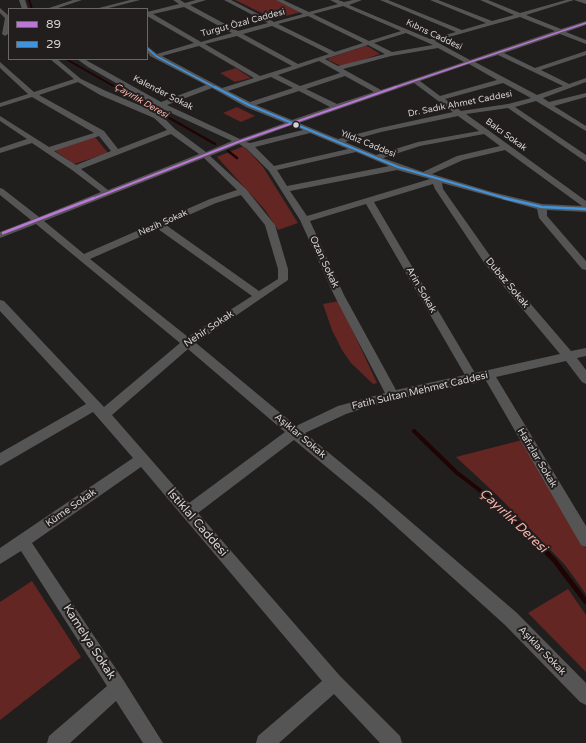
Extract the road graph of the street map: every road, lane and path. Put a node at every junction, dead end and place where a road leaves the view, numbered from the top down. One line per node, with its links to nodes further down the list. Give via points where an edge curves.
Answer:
1 (79, 0): 20 (street)
2 (137, 0): 21 (street)
3 (176, 0): 18 (street)
4 (203, 0): 18 (street)
5 (227, 0): 31 (street)
6 (279, 0): 25 (street)
7 (333, 0): 17 (street, Kıbrıs Caddesi)
8 (359, 0): 17 (street, Turgut Özal Caddesi)
9 (383, 0): 35 (street)
10 (433, 0): 30 (street)
11 (483, 0): 27 (street)
12 (496, 0): 16 (street)
13 (572, 0): 23 (street)
14 (577, 0): 15 (street)
15 (586, 2)
16 (507, 3)
17 (343, 4): 25 (street, Turgut Özal Caddesi); 33 (street, Kıbrıs Caddesi)
18 (184, 5): 24 (street); 37 (street)
19 (526, 7): 23 (street)
20 (52, 8)
21 (102, 8)
22 (0, 10): 28 (street)
23 (539, 10): 27 (street)
24 (148, 14)
25 (310, 14): 31 (street, Turgut Özal Caddesi); 40 (street)
26 (148, 15): 41 (street)
27 (521, 15): 30 (street); 34 (street)
28 (8, 16): 29 (street); 36 (street)
29 (0, 17)
30 (492, 23): 35 (street)
31 (274, 24): 37 (street, Turgut Özal Caddesi); 46 (street)
32 (585, 24): 34 (street)
33 (406, 31): 38 (street, Kıbrıs Caddesi); 40 (street)
34 (560, 31): 39 (street); 44 (street)
35 (462, 32): 38 (street)
36 (5, 34)
37 (238, 34): 41 (street, Turgut Özal Caddesi); 54 (street)
38 (430, 41): 42 (street, Kıbrıs Caddesi)
39 (586, 42)
40 (368, 43): 46 (street); 47 (street)
41 (200, 44): 49 (street, Turgut Özal Caddesi); 60 (street)
42 (440, 46): 47 (street); 53 (street, Kıbrıs Caddesi)
43 (148, 49): 49 (street, Yıldız Caddesi)
44 (497, 52): 53 (street); 57 (street)
45 (148, 54): 49 (street, Yıldız Caddesi)
46 (335, 54): 50 (street)
47 (391, 54): 56 (street)
48 (586, 54): 57 (street)
49 (156, 56): 65 (street, Yıldız Caddesi)
50 (320, 59): 54 (street); 56 (street)
51 (54, 60): 61 (street)
52 (81, 60): 77 (street, Kalender Sokak)
53 (470, 61): 62 (street); 63 (street, Kıbrıs Caddesi)
54 (297, 66): 59 (street)
55 (1, 67): 71 (street)
56 (339, 68): 58 (street)
57 (535, 70): 66 (street)
58 (347, 73): 67 (street); 70 (street)
59 (271, 74): 60 (street); 67 (street)
60 (260, 78): 68 (street)
61 (79, 80): 71 (street); 86 (street, via 156,116)
62 (414, 80): 70 (street); 73 (street, Balcı Sokak)
63 (504, 80): 73 (street); 74 (street, Kıbrıs Caddesi)
64 (586, 80): 66 (street, Dr. Sadık Ahmet Caddesi)
65 (211, 86): 68 (street, Yıldız Caddesi); 77 (street)
66 (568, 86): 69 (street, Dr. Sadık Ahmet Caddesi)
67 (299, 88): 78 (street); 81 (street)
68 (220, 91): 78 (street, Yıldız Caddesi)
69 (556, 91): 74 (street, Dr. Sadık Ahmet Caddesi); 75 (street)
70 (380, 92): 81 (street)
71 (33, 95): 76 (street); 89 (street)
72 (586, 95): 75 (street)
73 (440, 98): 82 (street, Balcı Sokak)
74 (537, 98): 79 (street, Kıbrıs Caddesi); 80 (street, Dr. Sadık Ahmet Caddesi)
75 (577, 100): 79 (street)
76 (0, 105)
77 (161, 105): 91 (street, Kalender Sokak)
78 (249, 105): 84 (street, Yıldız Caddesi)
79 (548, 105): 85 (street, Kıbrıs Caddesi)
80 (509, 106): 82 (street, Dr. Sadık Ahmet Caddesi); 101 (street)
81 (336, 107): 84 (street)
82 (460, 113): 88 (street, Balcı Sokak); 92 (street, Dr. Sadık Ahmet Caddesi)
83 (0, 118): 90 (street)
84 (290, 123): 87 (street, Yıldız Caddesi); 91 (street)
85 (586, 129)
86 (172, 131): 98 (street); 99 (street)
87 (309, 131): 92 (street, Yıldız Caddesi); 93 (street)
88 (484, 132): 94 (street, Balcı Sokak); 100 (street, via 418,144)
89 (101, 133): 95 (street); 98 (street)
90 (33, 140): 95 (street); 97 (street)
91 (238, 142): 93 (street, Ozan Sokak); 99 (street)
92 (336, 142): 96 (street, Yıldız Caddesi)
93 (249, 146): 104 (street, Ozan Sokak)
94 (506, 147): 105 (street, via 460,158); 112 (street, Balcı Sokak)
95 (48, 150): 103 (street)
96 (355, 150): 100 (street, Yıldız Caddesi); 104 (street)
97 (0, 151)
98 (116, 152): 103 (street)
99 (205, 155): 108 (street); 110 (street)
100 (375, 158): 102 (street, Yıldız Caddesi)
101 (586, 159)
102 (398, 167): 105 (street, Yıldız Caddesi); 107 (street)
103 (75, 168): 110 (street)
104 (272, 169): 107 (street, Ozan Sokak)
105 (423, 175): 106 (street, Yıldız Caddesi)
106 (437, 180): 111 (street); 113 (street, Yıldız Caddesi); 125 (street, Dubaz Sokak, via 439,189 489,262)
107 (285, 189): 116 (street, Ozan Sokak)
108 (243, 190): 117 (street, Nezih Sokak); 121 (street, Nehir Sokak, via 270,225 283,269 283,280)
109 (0, 191): 115 (street, Aşıklar Sokak)
110 (107, 193): 115 (street)
111 (369, 201): 116 (street); 127 (street, Arin Sokak)
112 (586, 205)
113 (542, 207): 114 (street, Yıldız Caddesi); 120 (street, via 542,216)
114 (586, 209)
115 (37, 220): 118 (street); 119 (street, Aşıklar Sokak)
116 (305, 220): 129 (street, Ozan Sokak)
117 (159, 225): 119 (street, Nezih Sokak); 121 (street)
118 (0, 235)
119 (83, 258): 123 (street, Aşıklar Sokak)
120 (586, 267)
121 (260, 296): 123 (street, Nehir Sokak)
122 (0, 304): 130 (street, İstiklal Caddesi)
123 (188, 343): 130 (street, Nehir Sokak); 131 (street, Aşıklar Sokak)
124 (586, 352): 125 (street, Fatih Sultan Mehmet Caddesi)
125 (569, 356): 126 (street, Fatih Sultan Mehmet Caddesi); 128 (street, Dubaz Sokak)
126 (488, 375): 127 (street, Fatih Sultan Mehmet Caddesi); 135 (street, Hafızlar Sokak)
127 (473, 378): 129 (street, Fatih Sultan Mehmet Caddesi)
128 (586, 380)
129 (387, 398): 131 (street, Fatih Sultan Mehmet Caddesi, via 342,410)
130 (99, 410): 132 (street, İstiklal Caddesi); 133 (street, Nehir Sokak)
131 (296, 432): 134 (street, Fatih Sultan Mehmet Caddesi); 140 (street, Aşıklar Sokak, via 511,619)
132 (142, 459): 134 (street, İstiklal Caddesi); 136 (street, Küme Sokak)
133 (0, 460)
134 (188, 512): 138 (street, İstiklal Caddesi)
135 (586, 540)
136 (23, 542): 137 (street, Küme Sokak); 139 (street, Kamelya Sokak)
137 (0, 557)
138 (334, 682): 143 (street); 144 (street, İstiklal Caddesi)
139 (118, 687): 141 (street); 142 (street, Kamelya Sokak)
140 (586, 696)
141 (56, 743)
142 (154, 743)
143 (265, 743)
144 (393, 743)

